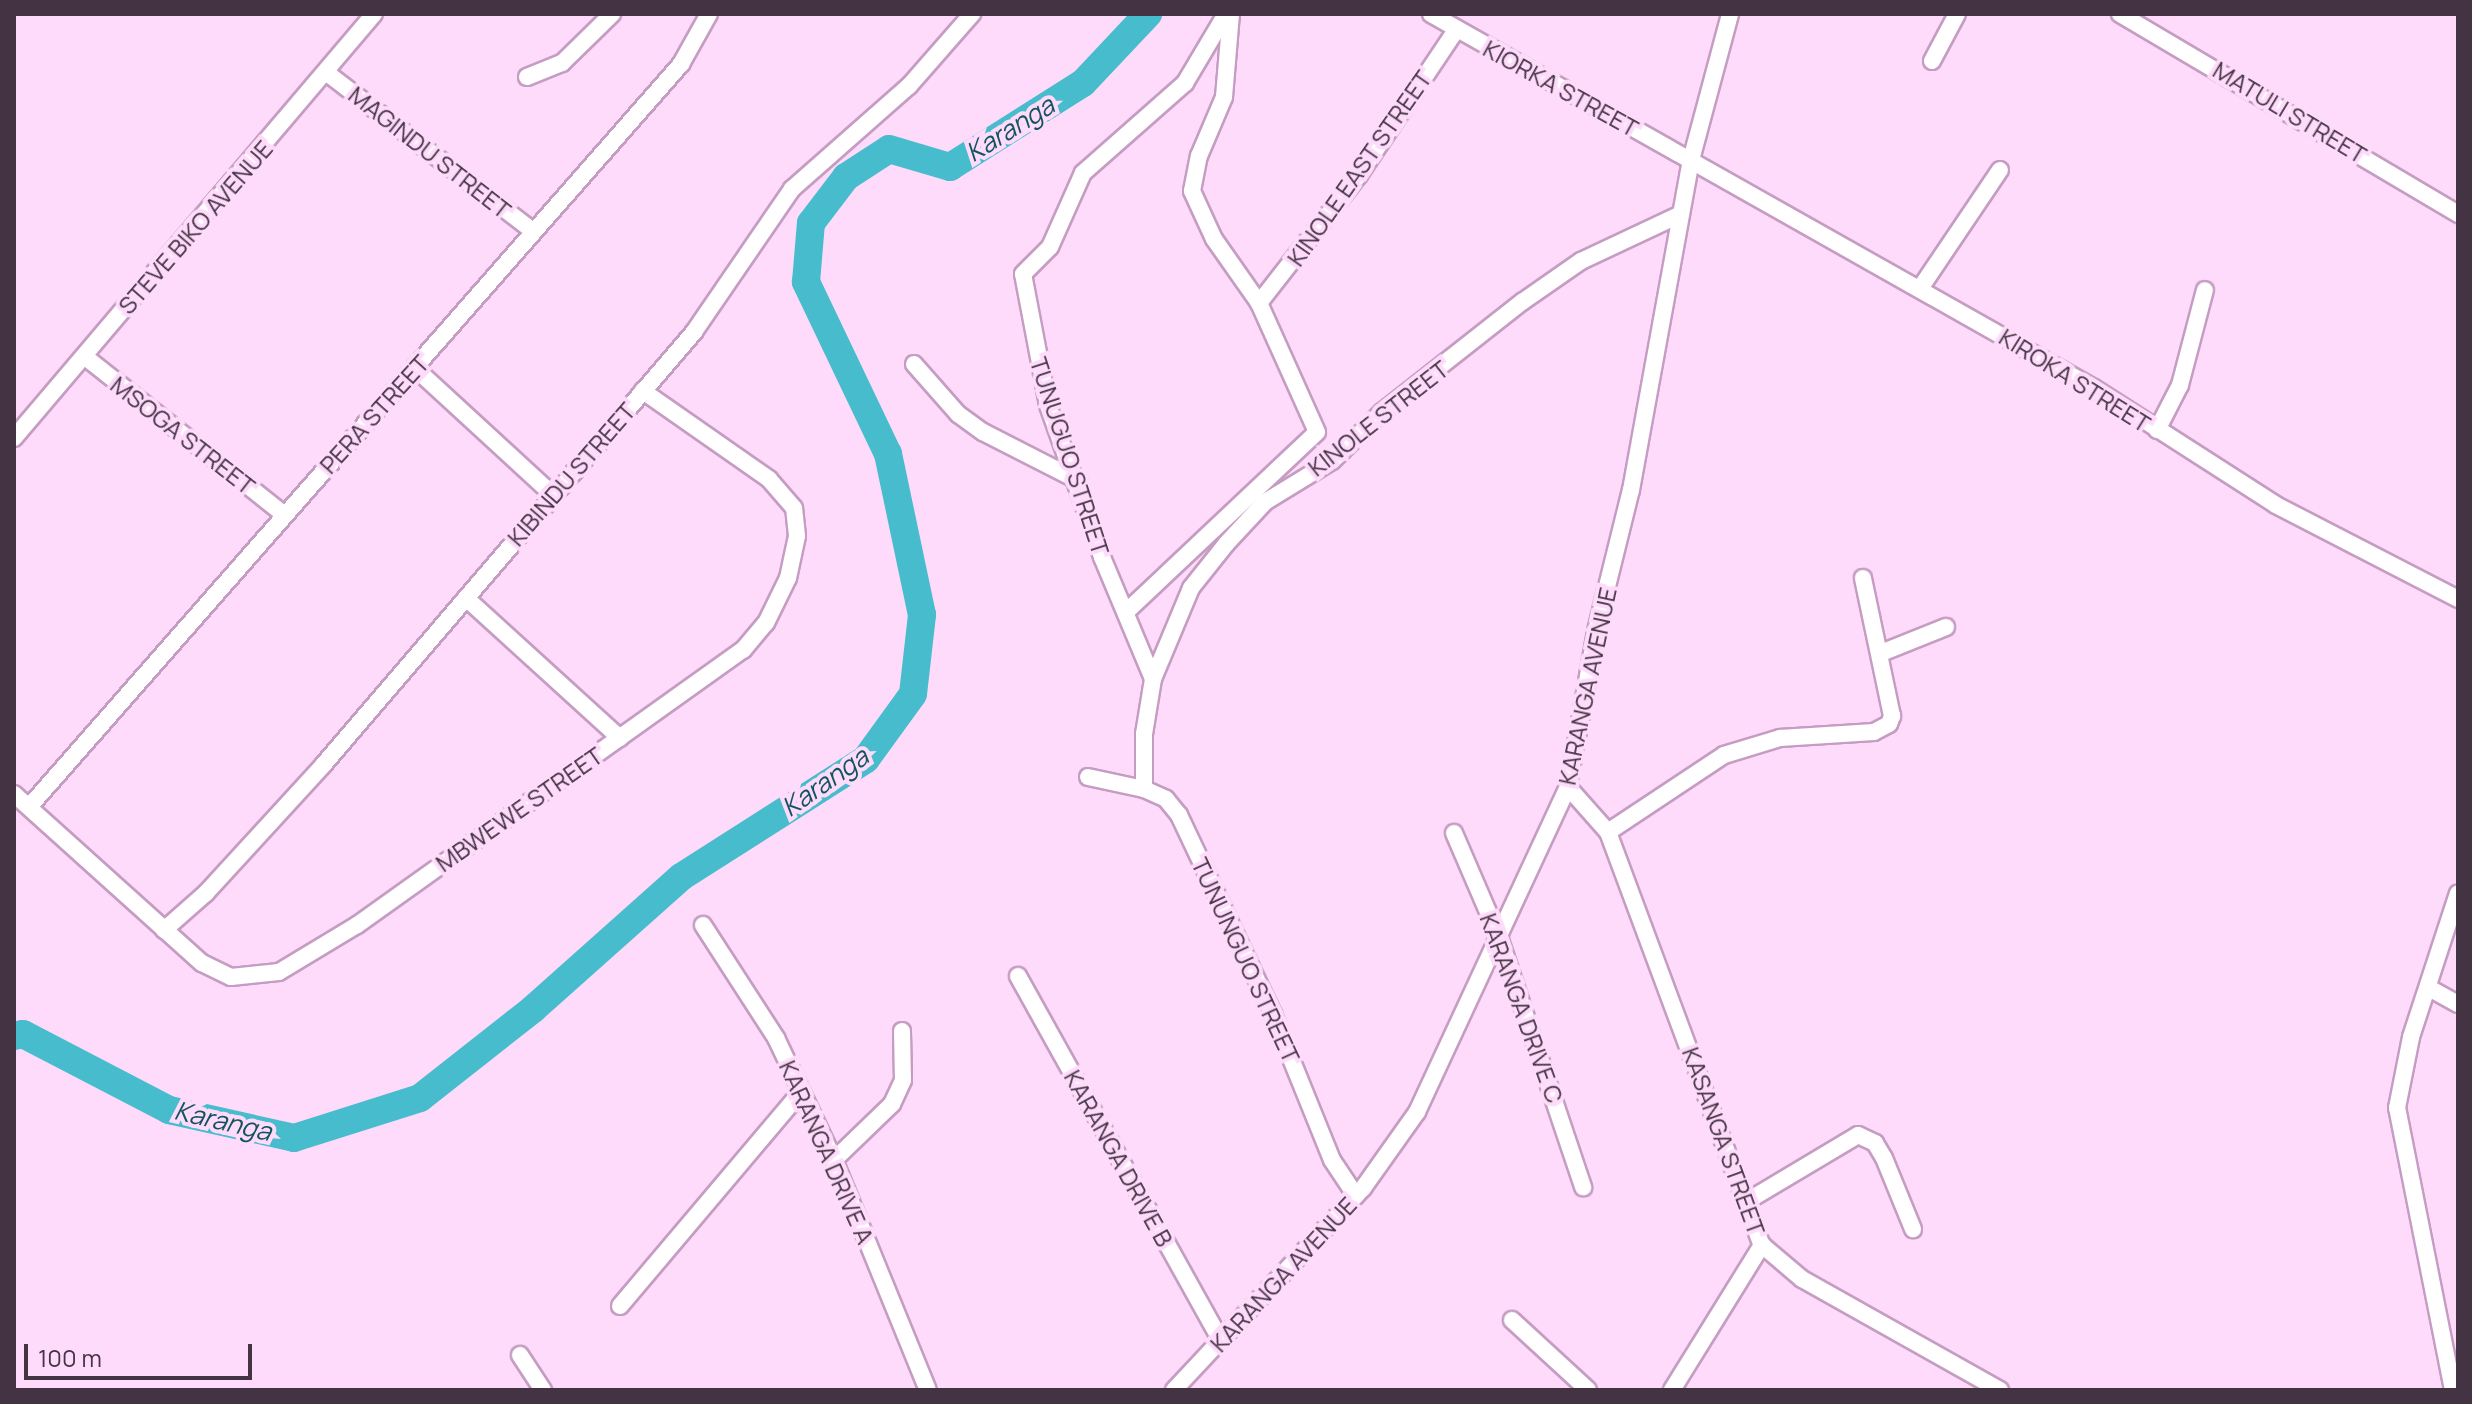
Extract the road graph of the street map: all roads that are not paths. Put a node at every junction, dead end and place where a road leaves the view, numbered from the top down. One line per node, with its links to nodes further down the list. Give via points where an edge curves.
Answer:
1 (374, 14): 12 (street, STEVE BIKO AVENUE)
2 (612, 14): 13 (street, via 562,63)
3 (709, 14): 18 (street, PERA STREET, via 681,64)
4 (1228, 14): 21 (street, via 1224,97 1199,156 1192,191 1214,239); 28 (street, TUNUGUO STREET, via 1185,83 1083,173 1050,247 1023,274 1048,405)
5 (1431, 14): 10 (street, KIORKA STREET)
6 (1730, 14): 14 (street, KARANGA AVENUE)
7 (1957, 14): 11 (street)
8 (2120, 14): 17 (street, MATULI STREET)
9 (968, 16): 25 (street, KIBINDU STREET, via 909,86 792,189 694,332)
10 (1456, 30): 14 (street, KIORKA STREET); 21 (street, KINOLE EAST STREET, via 1359,175)
11 (1932, 61)
12 (327, 73): 18 (street, MAGINDU STREET); 22 (street, STEVE BIKO AVENUE)
13 (527, 77)
14 (1691, 160): 16 (street, KARANGA AVENUE); 19 (street, KIROKA STREET)
15 (2000, 170): 19 (street)
16 (1681, 214): 37 (street, KINOLE STREET, via 1581,261 1382,412 1332,461 1265,502 1191,588); 40 (street, KARANGA AVENUE, via 1631,490 1596,631)
17 (2458, 214)
18 (533, 231): 24 (street, PERA STREET)
19 (1921, 287): 26 (street, KIROKA STREET)
20 (2205, 290): 26 (street, via 2180,385)
21 (1259, 303): 34 (street, via 1317,432 1312,443)
22 (84, 356): 27 (street, STEVE BIKO AVENUE); 30 (street, MSOGA STREET)
23 (914, 364): 28 (street, via 958,414 983,432)
24 (416, 369): 29 (street); 30 (street, PERA STREET)
25 (643, 391): 29 (street, KIBINDU STREET); 38 (street, MBWEWE STREET, via 769,479 794,508 797,536 788,578 766,623 743,650)
26 (2157, 430): 33 (street, KIROKA STREET, via 2276,505)
27 (14, 438)
28 (1079, 481): 34 (street, TUNUGUO STREET, via 1102,557)
29 (552, 494): 32 (street, KIBINDU STREET)
30 (283, 514): 43 (street, PERA STREET, via 152,672)
31 (1863, 578): 36 (street)
32 (466, 598): 38 (street); 48 (street, KIBINDU STREET, via 314,776 206,893)
33 (2458, 599)
34 (1126, 612): 37 (street, TUNUGUO STREET)
35 (1946, 627): 36 (street)
36 (1881, 653): 44 (street, via 1889,724 1874,732 1780,738 1724,755)
37 (1153, 679): 41 (street, KINOLE STREET, via 1144,734)
38 (620, 738): 48 (street, MBWEWE STREET, via 357,925 279,972 231,977 202,963)
39 (1088, 777): 41 (street, TUNUNGUO STREET)
40 (1568, 787): 44 (street, KASANGA STREET); 49 (street, KARANGA AVENUE)
41 (1144, 789): 57 (street, TUNUNGUO STREET, via 1166,799 1179,815 1273,1014 1332,1160)
42 (14, 794): 43 (street, MBWEWE STREET)
43 (29, 807): 48 (street, MBWEWE STREET)
44 (1608, 832): 58 (street, KASANGA STREET)
45 (1454, 833): 49 (street, KARANGA DRIVE C)
46 (2458, 893): 51 (street)
47 (703, 925): 54 (street, KARANGA DRIVE A, via 776,1038)
48 (164, 930)
49 (1500, 940): 56 (street, KARANGA DRIVE C); 57 (street, KARANGA AVENUE, via 1437,1076)
50 (1018, 976): 63 (street, KARANGA DRIVE B)
51 (2429, 988): 52 (street); 73 (street, via 2400,1077 2397,1108)
52 (2458, 1004)
53 (902, 1031): 55 (street, via 903,1080 892,1104)
54 (800, 1093): 55 (street, KARANGA DRIVE A); 61 (street)
55 (834, 1160): 67 (street, KARANGA DRIVE A)
56 (1583, 1187)
57 (1356, 1196): 63 (street, KARANGA AVENUE)
58 (1744, 1203): 59 (street, via 1858,1135 1875,1143 1884,1158); 60 (street, KASANGA STREET)
59 (1913, 1229)
60 (1762, 1245): 65 (street, KASANGA STREET, via 1802,1279 1843,1297); 70 (street)
61 (620, 1306)
62 (1512, 1320): 69 (street)
63 (1220, 1339): 68 (street, KARANGA AVENUE)
64 (520, 1355): 66 (street)
65 (1964, 1373): 71 (street); 72 (street, KASANGA STREET)
66 (543, 1390)
67 (928, 1390)
68 (1174, 1390)
69 (1588, 1390)
70 (1672, 1390)
71 (1968, 1390)
72 (2000, 1390)
73 (2453, 1390)

